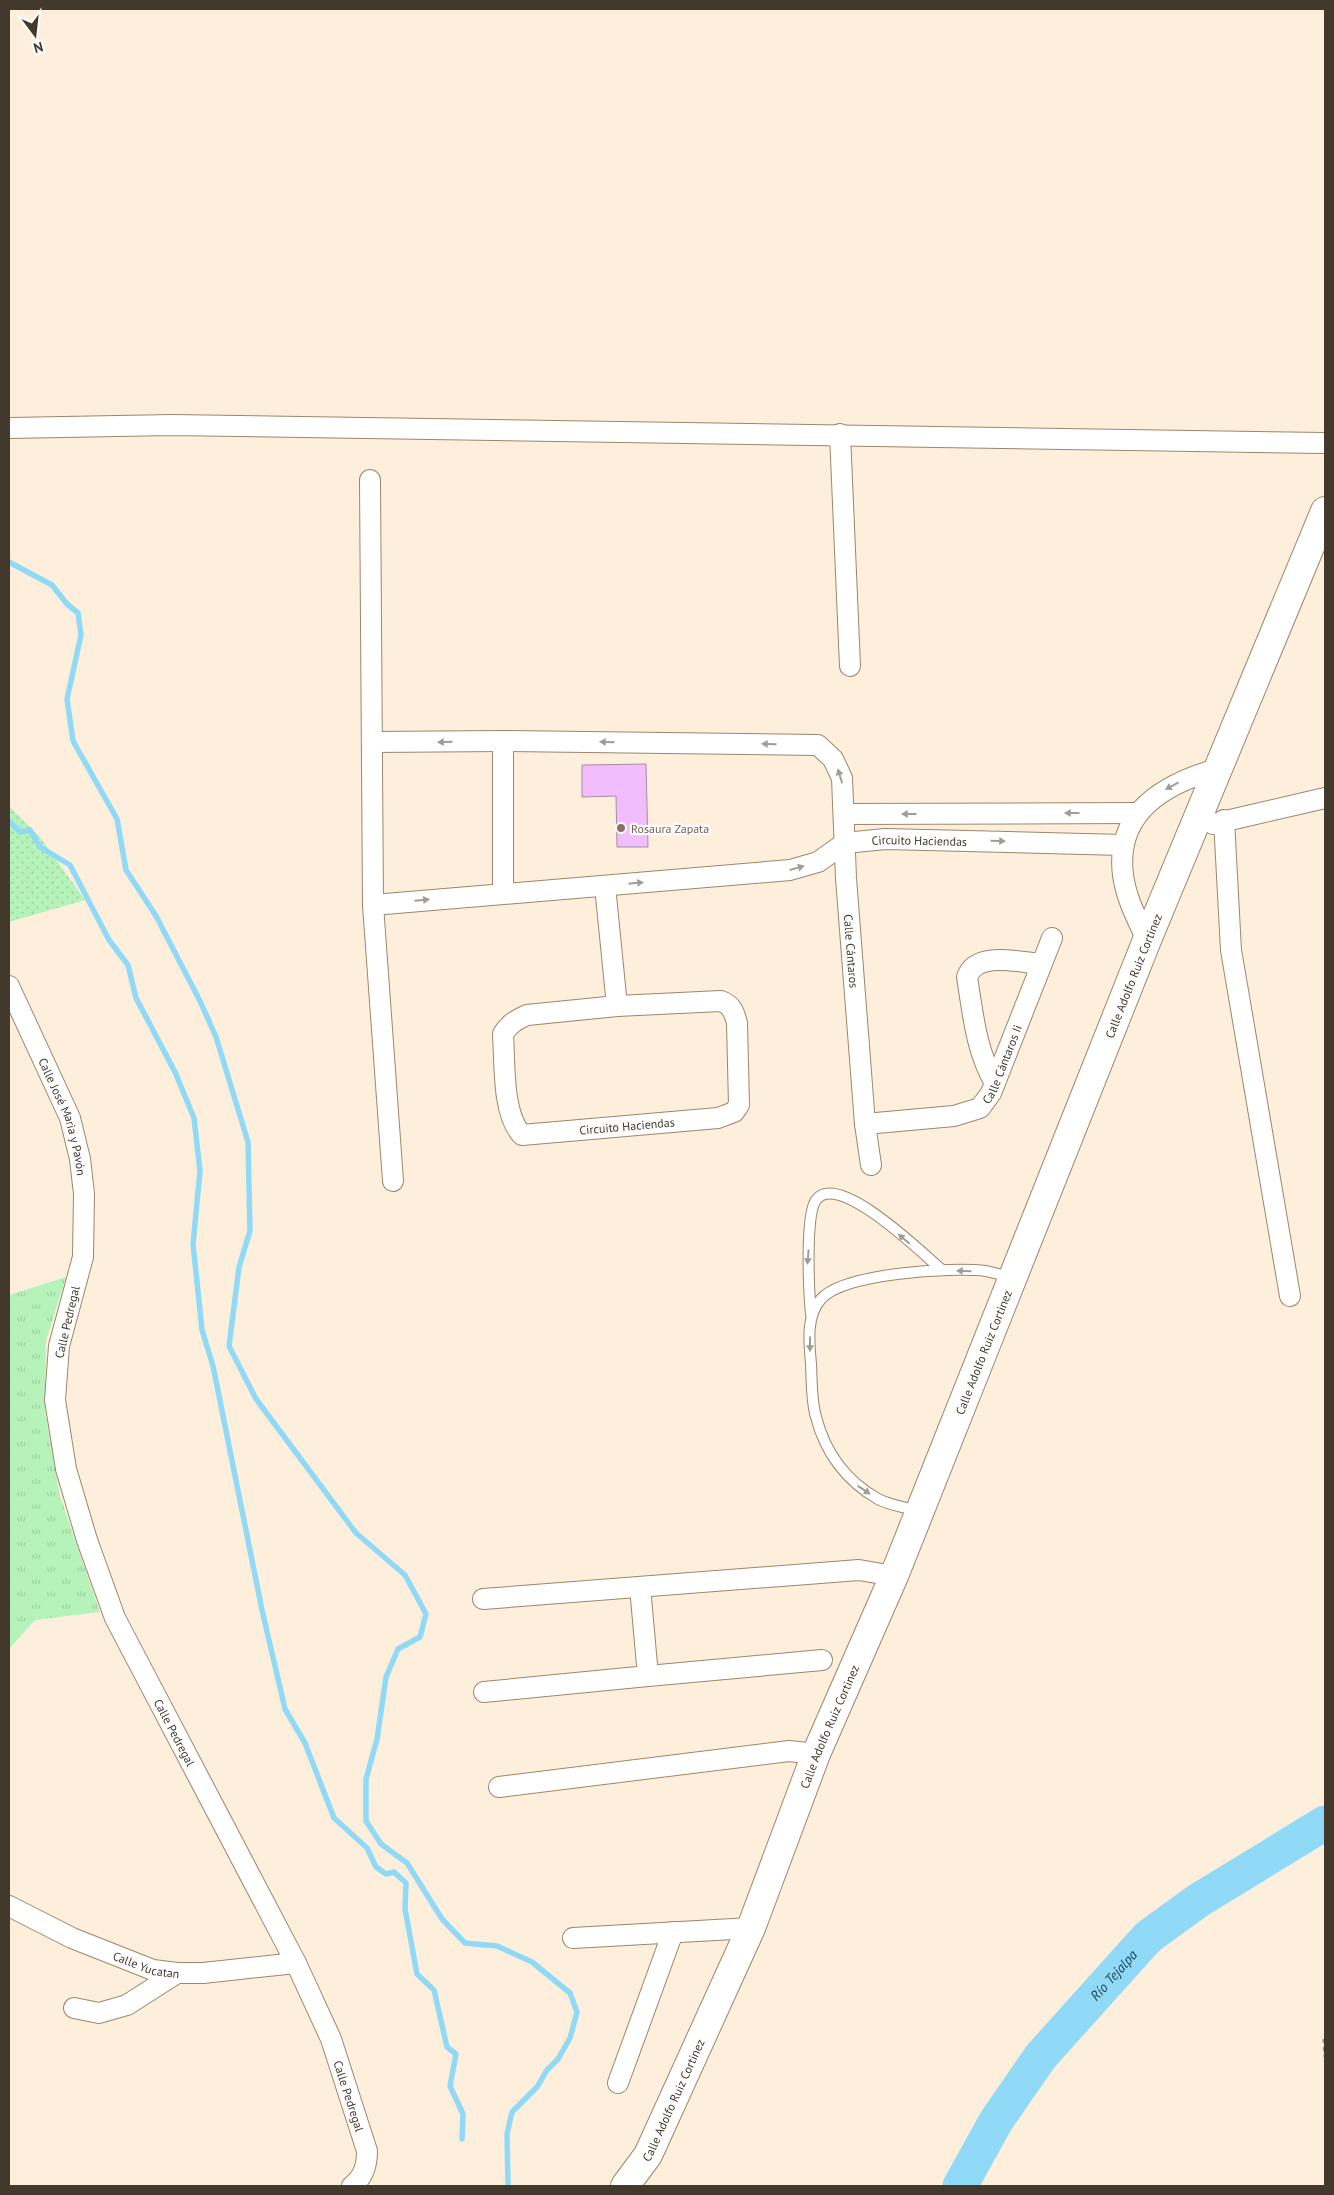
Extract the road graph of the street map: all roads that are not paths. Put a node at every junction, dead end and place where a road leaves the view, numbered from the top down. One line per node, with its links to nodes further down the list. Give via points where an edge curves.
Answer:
1 (9, 428): 2 (street, via 172,425)
2 (840, 434): 3 (street); 6 (street)
3 (1325, 443)
4 (370, 480): 8 (street)
5 (1325, 511): 9 (main road, Calle Adolfo Ruiz Cortinez)
6 (850, 666)
7 (502, 741): 8 (street, one-way to 8); 12 (street, Calle Cántaros, one-way to 7, via 842,778 833,759 818,745); 18 (street)
8 (373, 742): 19 (street)
9 (1217, 769): 11 (street, one-way to 11, via 1189,777 1164,790); 14 (main road, Calle Adolfo Ruiz Cortinez)
10 (1325, 798): 13 (street)
11 (1138, 813): 12 (street, one-way to 12); 16 (street)
12 (844, 814): 15 (street, Calle Cántaros)
13 (1224, 820): 14 (street); 32 (street, via 1231,950)
14 (1194, 829): 21 (main road, Calle Adolfo Ruiz Cortinez)
15 (844, 843): 16 (street, Circuito Haciendas, one-way to 16, via 916,838); 17 (street, one-way to 15, via 790,870 818,862); 26 (street, Calle Cántaros)
16 (1123, 845): 21 (street, via 1123,875 1127,892)
17 (605, 886): 18 (street); 24 (street)
18 (503, 893): 19 (street, one-way to 18)
19 (373, 905): 28 (street)
20 (1052, 938): 22 (street, Calle Cántaros Ii)
21 (1147, 940): 31 (main road, Calle Adolfo Ruiz Cortinez)
22 (1041, 964): 25 (street, Calle Cántaros Ii); 25 (street, via 986,960 976,964 967,977 984,1066)
23 (9, 986): 29 (street, Calle José Maria y Pavón, via 70,1118 84,1194)
24 (618, 1006): 24 (street, Circuito Haciendas, via 527,1015 509,1025 503,1034 509,1106 515,1127 522,1134 718,1118 734,1112 739,1105 737,1023 729,1004 721,1001)
25 (995, 1083): 26 (street, Calle Cántaros Ii, via 980,1108 954,1116)
26 (865, 1124): 27 (street, Calle Cántaros)
27 (871, 1165)
28 (393, 1181)
29 (82, 1257): 47 (street, Calle Pedregal, via 59,1346 55,1400 66,1469 87,1540 115,1618)
30 (942, 1270): 31 (lane, one-way to 30, via 986,1272); 33 (lane, via 895,1274 842,1286 822,1298); 33 (lane, one-way to 33, via 857,1202 837,1194 821,1195 815,1201 807,1269)
31 (1012, 1278): 34 (main road, Calle Adolfo Ruiz Cortinez)
32 (1290, 1296)
33 (811, 1314): 34 (lane, one-way to 34, via 815,1416 827,1448 857,1485 879,1500)
34 (919, 1512): 35 (main road, Calle Adolfo Ruiz Cortinez)
35 (894, 1576): 36 (street, via 859,1570); 41 (main road, Calle Adolfo Ruiz Cortinez)
36 (640, 1587): 37 (street); 39 (street)
37 (483, 1599)
38 (822, 1660): 39 (street)
39 (648, 1676): 40 (street)
40 (484, 1692)
41 (816, 1754): 42 (street, via 789,1751); 44 (main road, Calle Adolfo Ruiz Cortinez)
42 (499, 1787)
43 (9, 1906): 48 (street, Calle Yucatan, via 72,1938 153,1970)
44 (751, 1928): 45 (street); 52 (main road, Calle Adolfo Ruiz Cortinez, via 648,2155)
45 (673, 1932): 46 (street); 50 (street)
46 (573, 1938)
47 (296, 1963): 48 (street, Calle Yucatan); 51 (street, Calle Pedregal, via 331,2038 366,2151 367,2162 362,2177)
48 (177, 1973): 49 (street, via 127,2005 99,2013)
49 (74, 2008)
50 (618, 2083)
51 (352, 2186)
52 (626, 2186)

